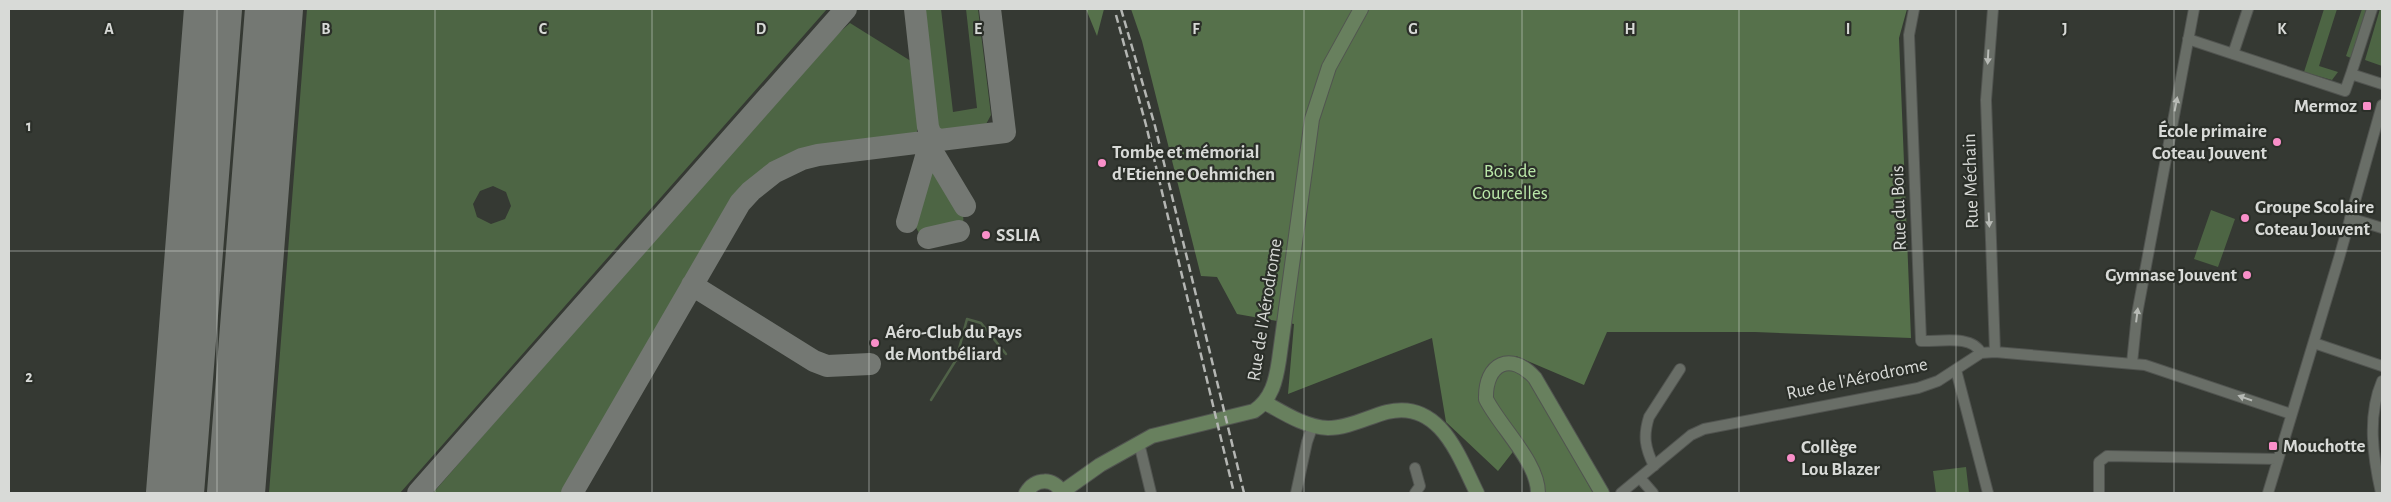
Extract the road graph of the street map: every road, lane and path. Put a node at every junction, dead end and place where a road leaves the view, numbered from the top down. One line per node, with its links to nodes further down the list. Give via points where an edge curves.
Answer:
1 (1361, 9): 22 (street, Rue de l'Aérodrome, via 1329,67 1312,119 1279,360 1273,387)
2 (1914, 9): 16 (street, Rue du Bois, via 1909,35 1921,342 1968,342 1978,346)
3 (1993, 9): 15 (street, Rue Méchain, one-way to 15, via 1986,100)
4 (2194, 9): 7 (street)
5 (2248, 9): 8 (street)
6 (2372, 9): 9 (street)
7 (2188, 39): 8 (street); 17 (street, one-way to 7, via 2137,314)
8 (2233, 54): 9 (street, via 2345,91)
9 (2351, 74): 10 (street)
10 (2382, 84)
11 (2382, 105): 12 (street)
12 (2350, 218): 13 (street); 14 (street)
13 (2382, 228)
14 (2314, 343): 18 (street); 24 (street)
15 (1995, 352): 16 (street); 17 (street)
16 (1981, 353): 20 (street, Rue de l'Aérodrome)
17 (2132, 364): 24 (street, one-way to 17, via 2145,365)
18 (2382, 366)
19 (1680, 369): 28 (street, via 1649,416 1646,450)
20 (1956, 370): 28 (street, Rue de l'Aérodrome, via 1918,388 1704,429); 42 (street)
21 (2382, 381): 23 (street)
22 (1264, 402): 25 (street); 26 (street, Rue de l'Aérodrome, via 1254,411 1162,433)
23 (2378, 411): 29 (street)
24 (2291, 414): 27 (street)
25 (1313, 425): 35 (street); 37 (street, via 1337,427 1399,410 1424,416 1443,430 1452,442)
26 (1139, 443): 33 (street, Rue de l'Aérodrome, via 1100,465); 34 (street)
27 (2277, 459): 43 (street, via 2107,456 2099,462); 44 (street)
28 (1654, 466): 31 (street, Rue de l'Aérodrome)
29 (2378, 466): 45 (street)
30 (1415, 468): 36 (street, via 1420,486)
31 (1640, 478): 40 (street, Rue de l'Aérodrome); 41 (street)
32 (1026, 493): 33 (street, via 1043,481 1054,484)
33 (1062, 493)
34 (1151, 493)
35 (1296, 493)
36 (1415, 493)
37 (1477, 493)
38 (1538, 493): 39 (street, via 1538,482 1532,468 1486,399 1489,375 1496,367 1506,364 1528,370 1543,388)
39 (1602, 493)
40 (1621, 493)
41 (1653, 493)
42 (1988, 493)
43 (2099, 493)
44 (2268, 493)
45 (2381, 493)

